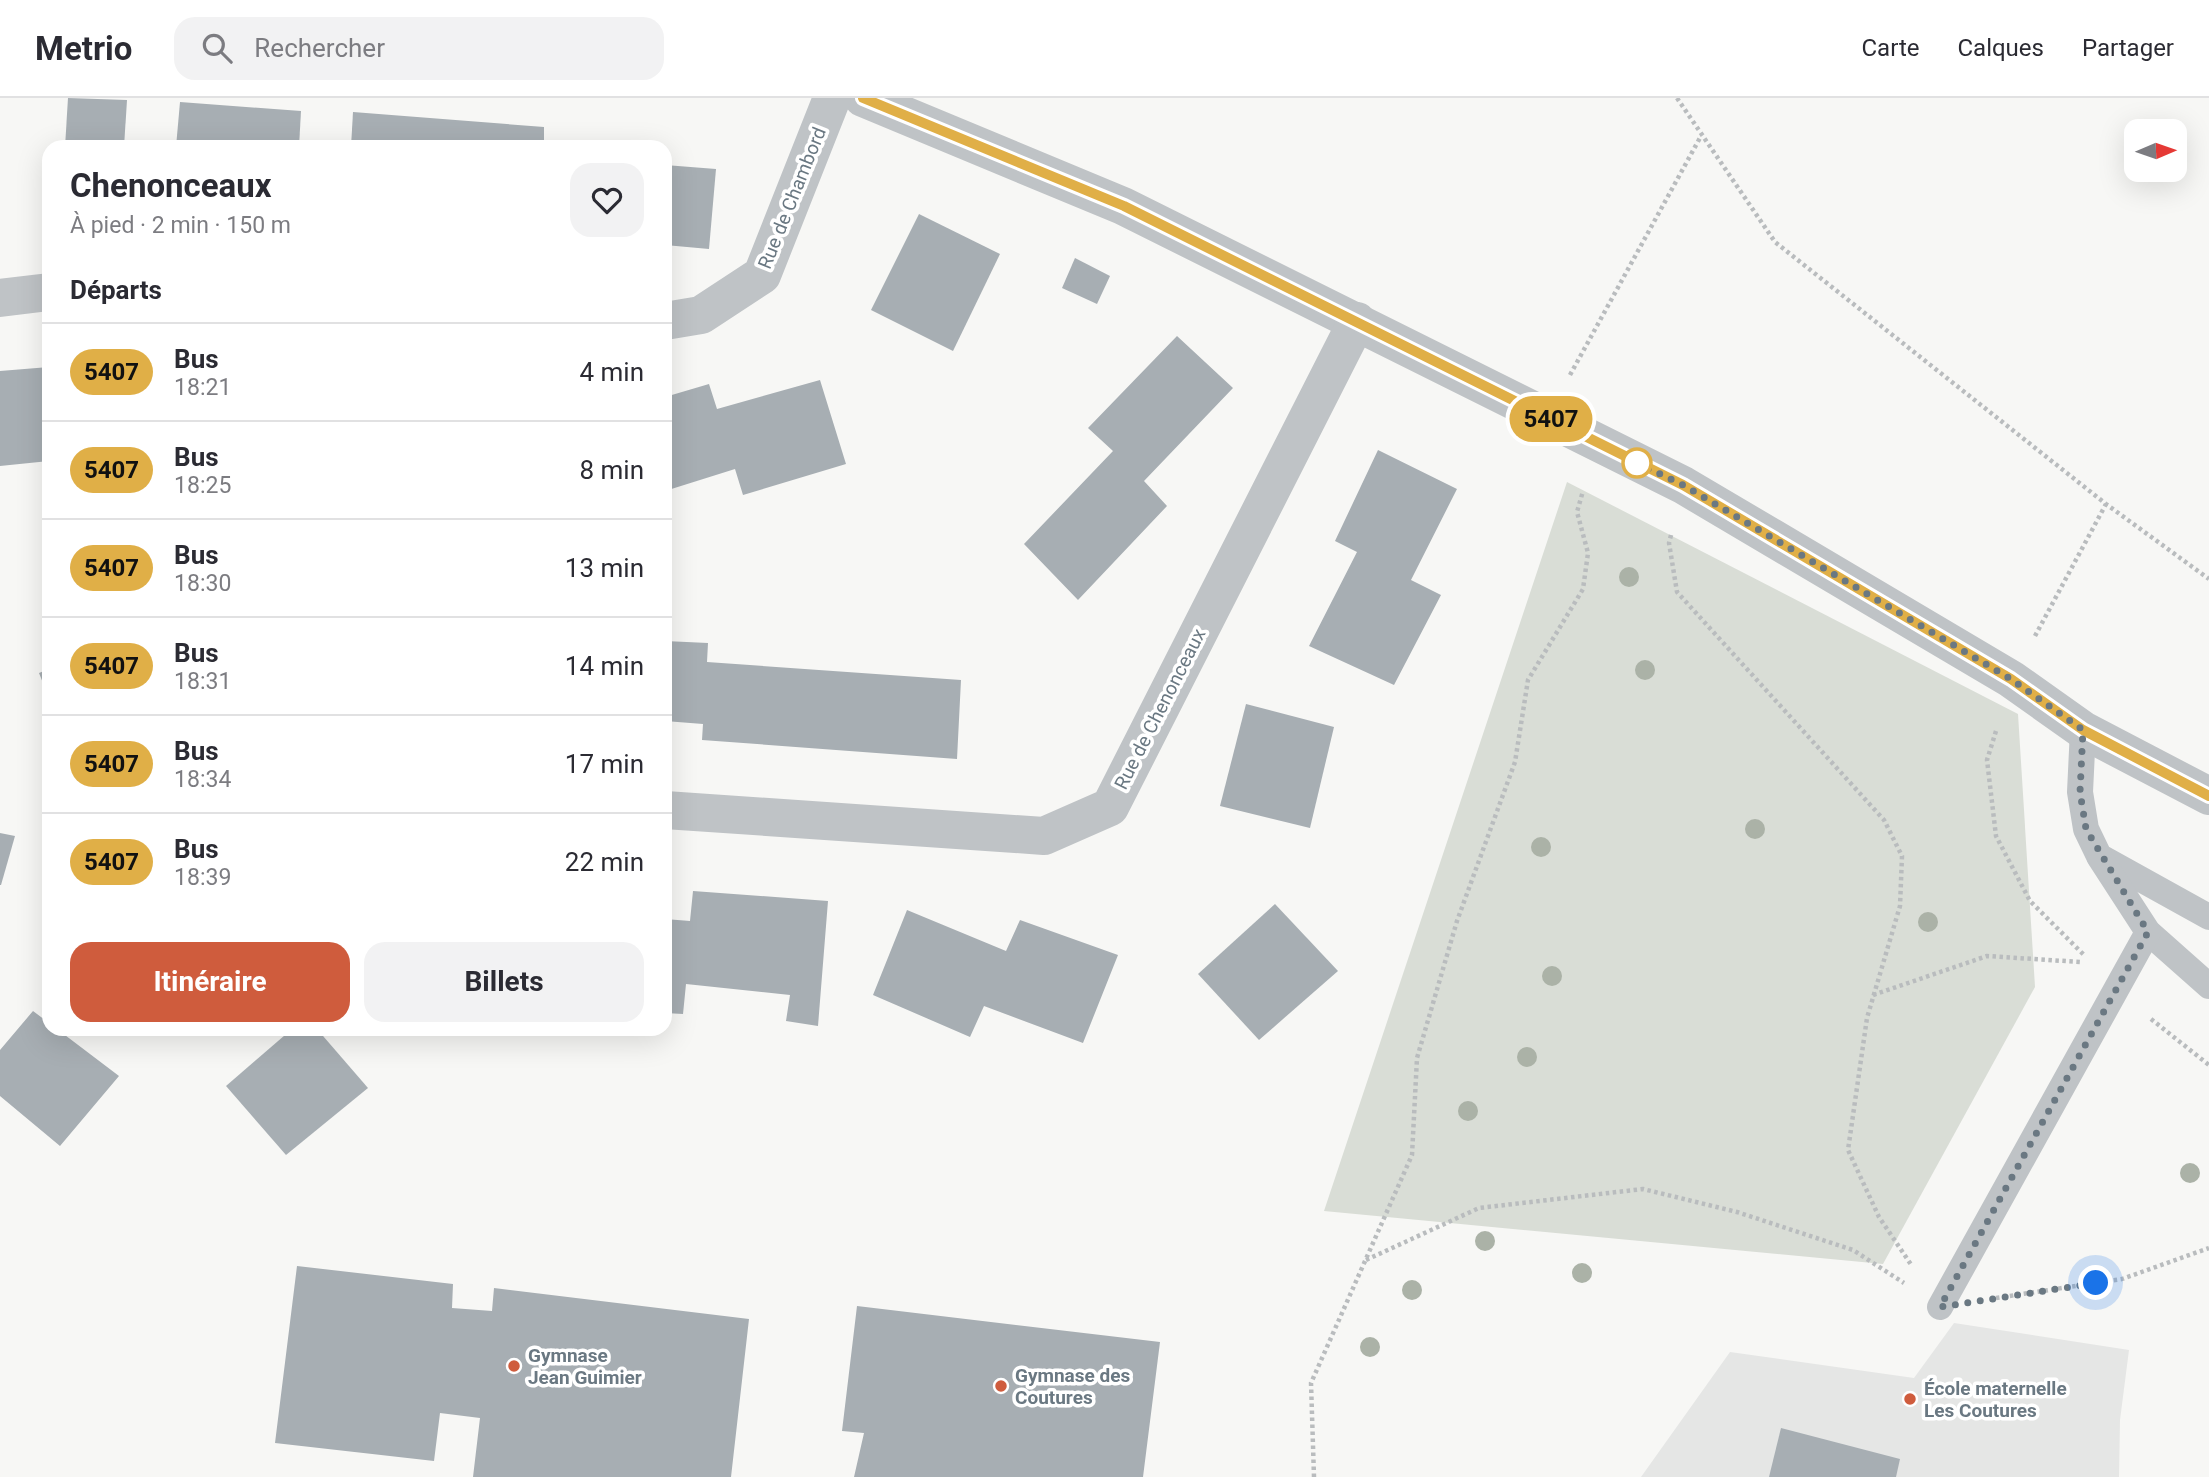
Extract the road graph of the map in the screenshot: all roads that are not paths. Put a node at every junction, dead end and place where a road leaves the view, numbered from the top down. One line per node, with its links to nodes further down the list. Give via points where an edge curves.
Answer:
1 (832, 98): 5 (street, Rue de Chambord, via 762,275 701,316)
2 (863, 98): 6 (street, via 1124,206)
3 (42, 293): 4 (street)
4 (0, 298)
5 (672, 320)
6 (1357, 321): 7 (street, via 1683,485 2011,679); 9 (street, Rue de Chenonceaux, via 1110,807 1044,836)
7 (2083, 730): 8 (street); 10 (lane, via 2080,792 2086,829)
8 (2209, 796)
9 (672, 810)
10 (2099, 856): 11 (lane); 12 (lane)
11 (2209, 917)
12 (2148, 932): 13 (lane); 14 (lane)
13 (2209, 986)
14 (1940, 1307)

